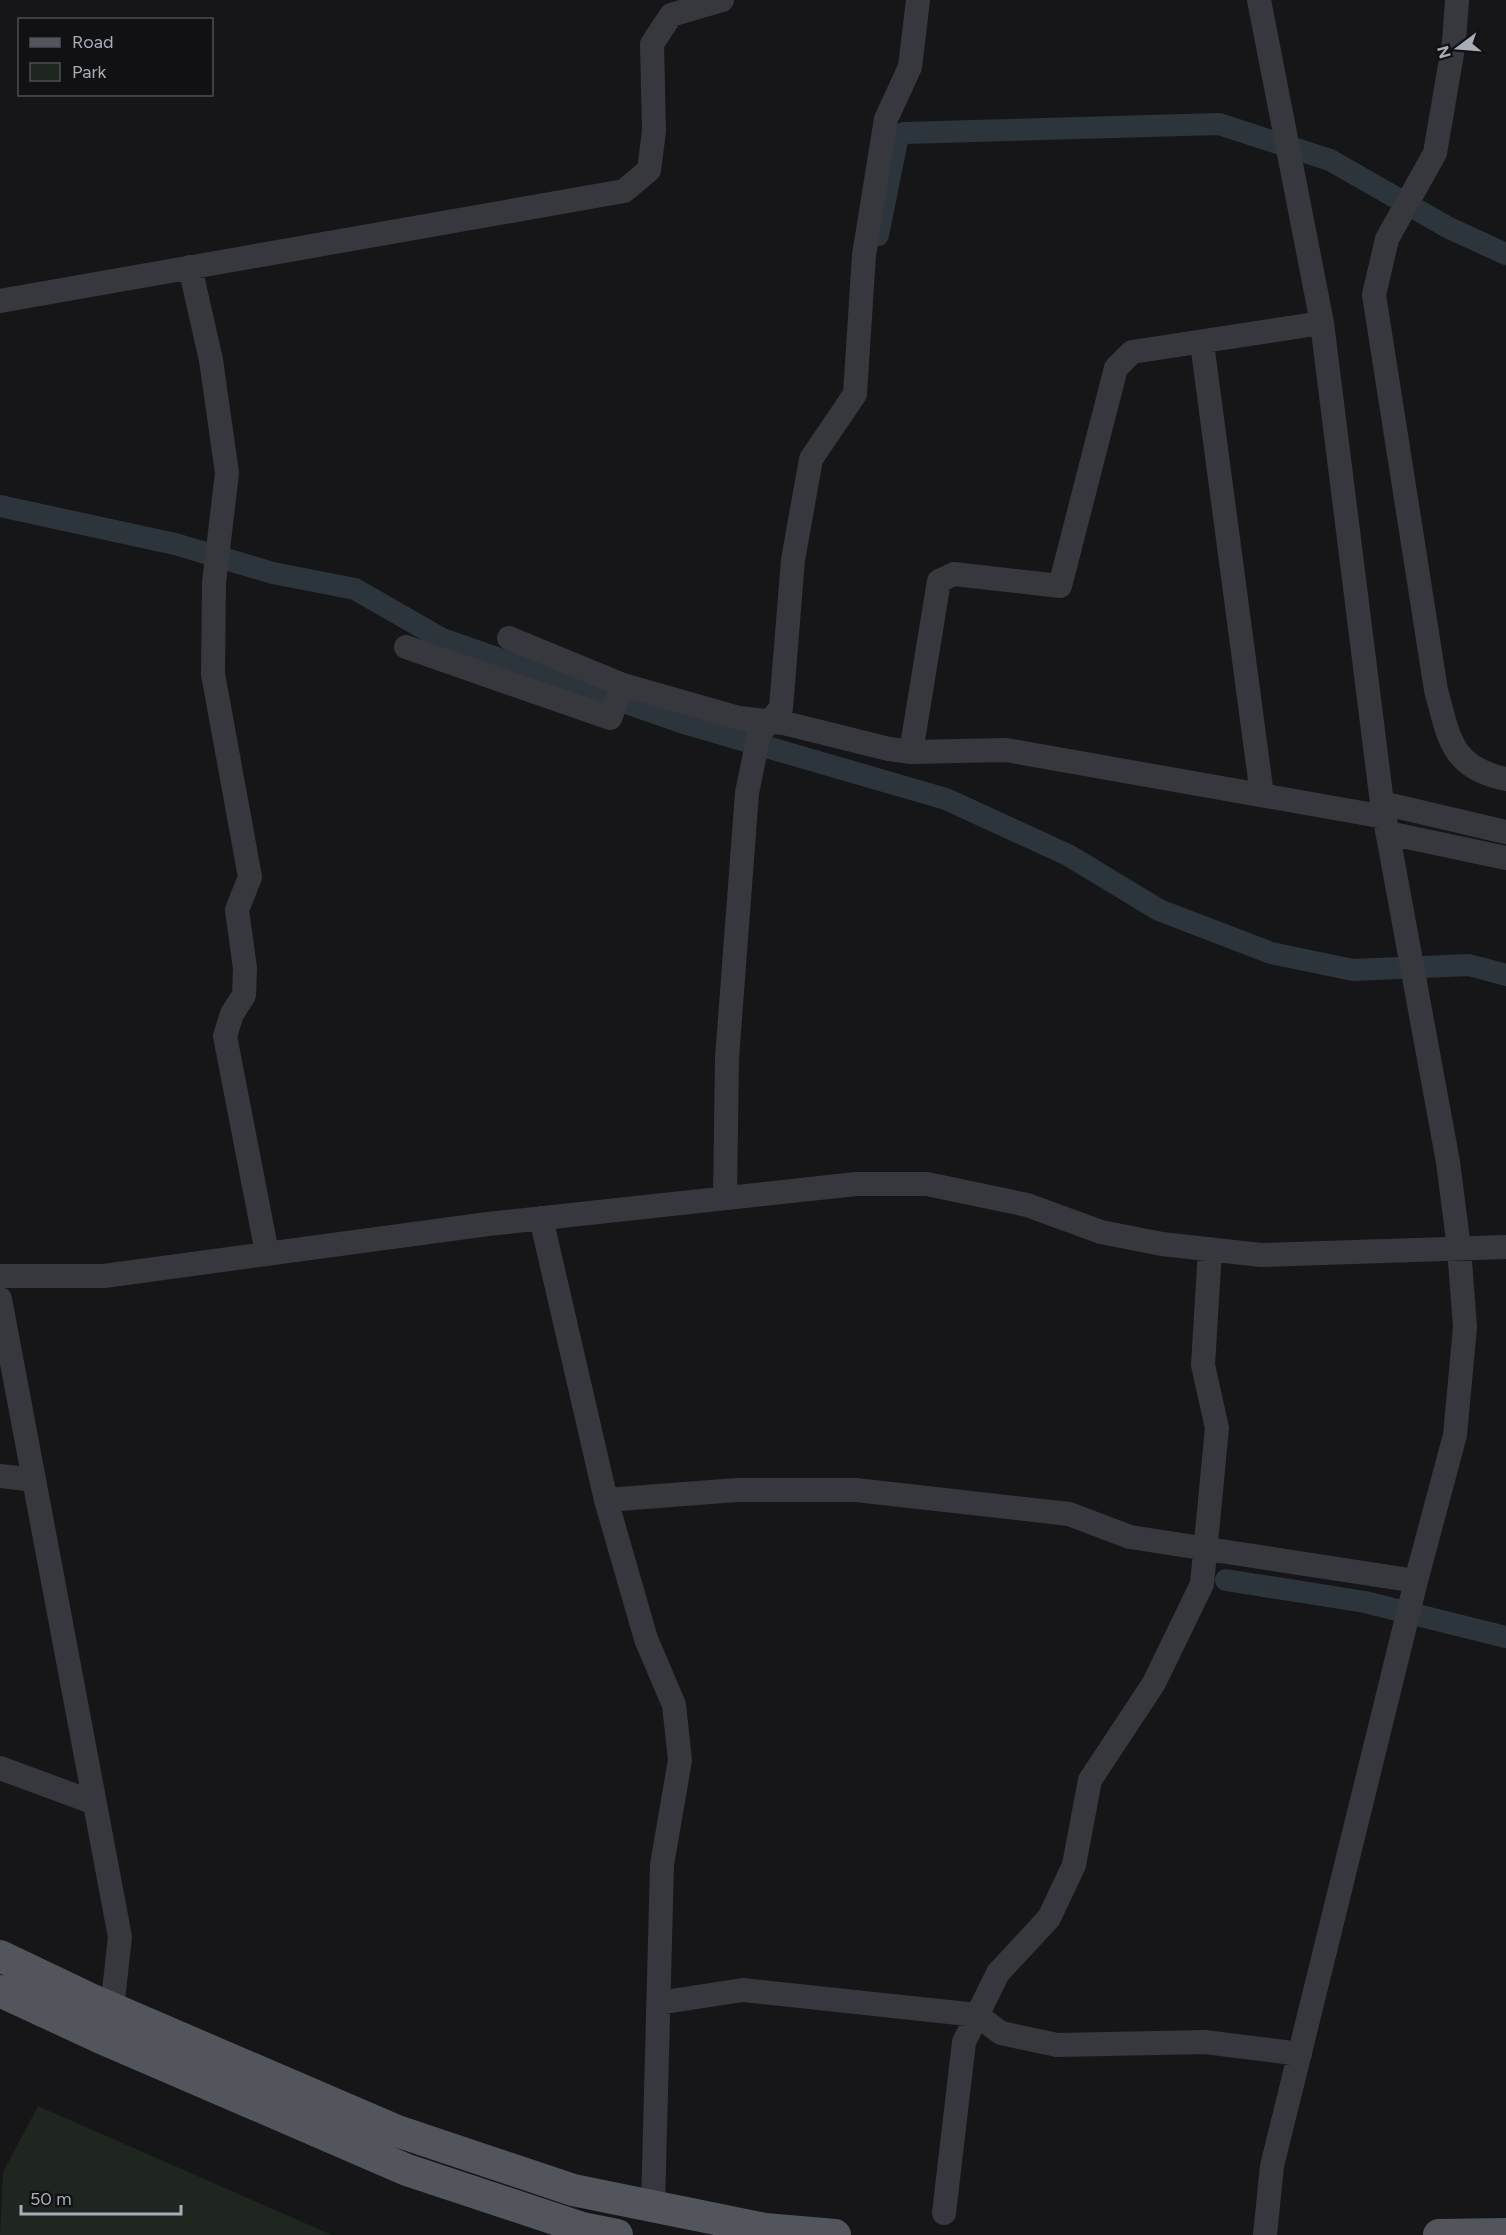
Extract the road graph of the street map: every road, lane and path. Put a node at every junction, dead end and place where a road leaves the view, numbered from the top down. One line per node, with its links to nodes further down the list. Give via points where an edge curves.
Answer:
1 (722, 0): 5 (street, via 671,15 652,44 654,131 649,170 624,191)
2 (918, 0): 12 (street, via 910,67 886,119 864,255 855,394 811,459 793,560 781,708)
3 (1259, 0): 7 (street)
4 (1457, 0): 14 (street, via 1435,153 1387,239 1374,295 1436,690 1449,736 1464,762)
5 (190, 267): 6 (street); 24 (street, via 211,360 227,473 214,583 213,674 250,877 237,910 245,968 244,995 225,1036)
6 (0, 301)
7 (1322, 323): 8 (street); 16 (street)
8 (1202, 343): 13 (street, via 1132,352 1116,368 1060,586 954,574 939,581); 15 (street)
9 (509, 638): 11 (street)
10 (406, 647): 11 (street, via 610,718)
11 (622, 686): 12 (street)
12 (764, 728): 13 (street); 19 (street, via 747,793 727,1058)
13 (911, 752): 15 (street, via 1006,750)
14 (1506, 779)
15 (1262, 795): 16 (street)
16 (1385, 818): 17 (street); 18 (street); 22 (street, via 1448,1162)
17 (1506, 832)
18 (1506, 858)
19 (725, 1198): 20 (street); 23 (street, via 856,1184 927,1184 1027,1205 1101,1232)
20 (541, 1218): 24 (street); 29 (street)
21 (1506, 1247): 22 (street)
22 (1459, 1248): 23 (street, via 1261,1255); 31 (street, via 1465,1327 1455,1435)
23 (1210, 1250): 30 (street, via 1203,1365 1217,1428)
24 (267, 1253): 25 (street, via 104,1275)
25 (0, 1275)
26 (0, 1299): 28 (street)
27 (0, 1476): 28 (street)
28 (34, 1480): 33 (street)
29 (606, 1500): 30 (street, via 737,1490 856,1490 1069,1514 1130,1537); 36 (street, via 646,1639 674,1705 680,1760 662,1865)
30 (1205, 1547): 31 (street); 38 (street, via 1202,1584 1182,1629 1154,1683 1090,1780 1074,1865 1049,1918 998,1973)
31 (1416, 1582): 40 (street)
32 (0, 1768): 33 (street)
33 (95, 1803): 37 (street, via 120,1937)
34 (0, 1956): 37 (main road)
35 (0, 1990): 39 (main road)
36 (658, 2003): 38 (street, via 742,1990); 41 (street)
37 (112, 2009): 39 (street); 41 (main road, via 397,2131 573,2190)
38 (977, 2015): 40 (street, via 1001,2033 1056,2045 1205,2042); 42 (street, via 964,2042)
39 (99, 2037): 44 (main road, via 406,2169 582,2228)
40 (1300, 2054): 46 (street, via 1272,2166)
41 (652, 2206): 45 (main road, via 765,2229)
42 (944, 2213)
43 (1506, 2234): 47 (main road)
44 (617, 2235)
45 (835, 2235)
46 (1265, 2235)
47 (1439, 2235)

